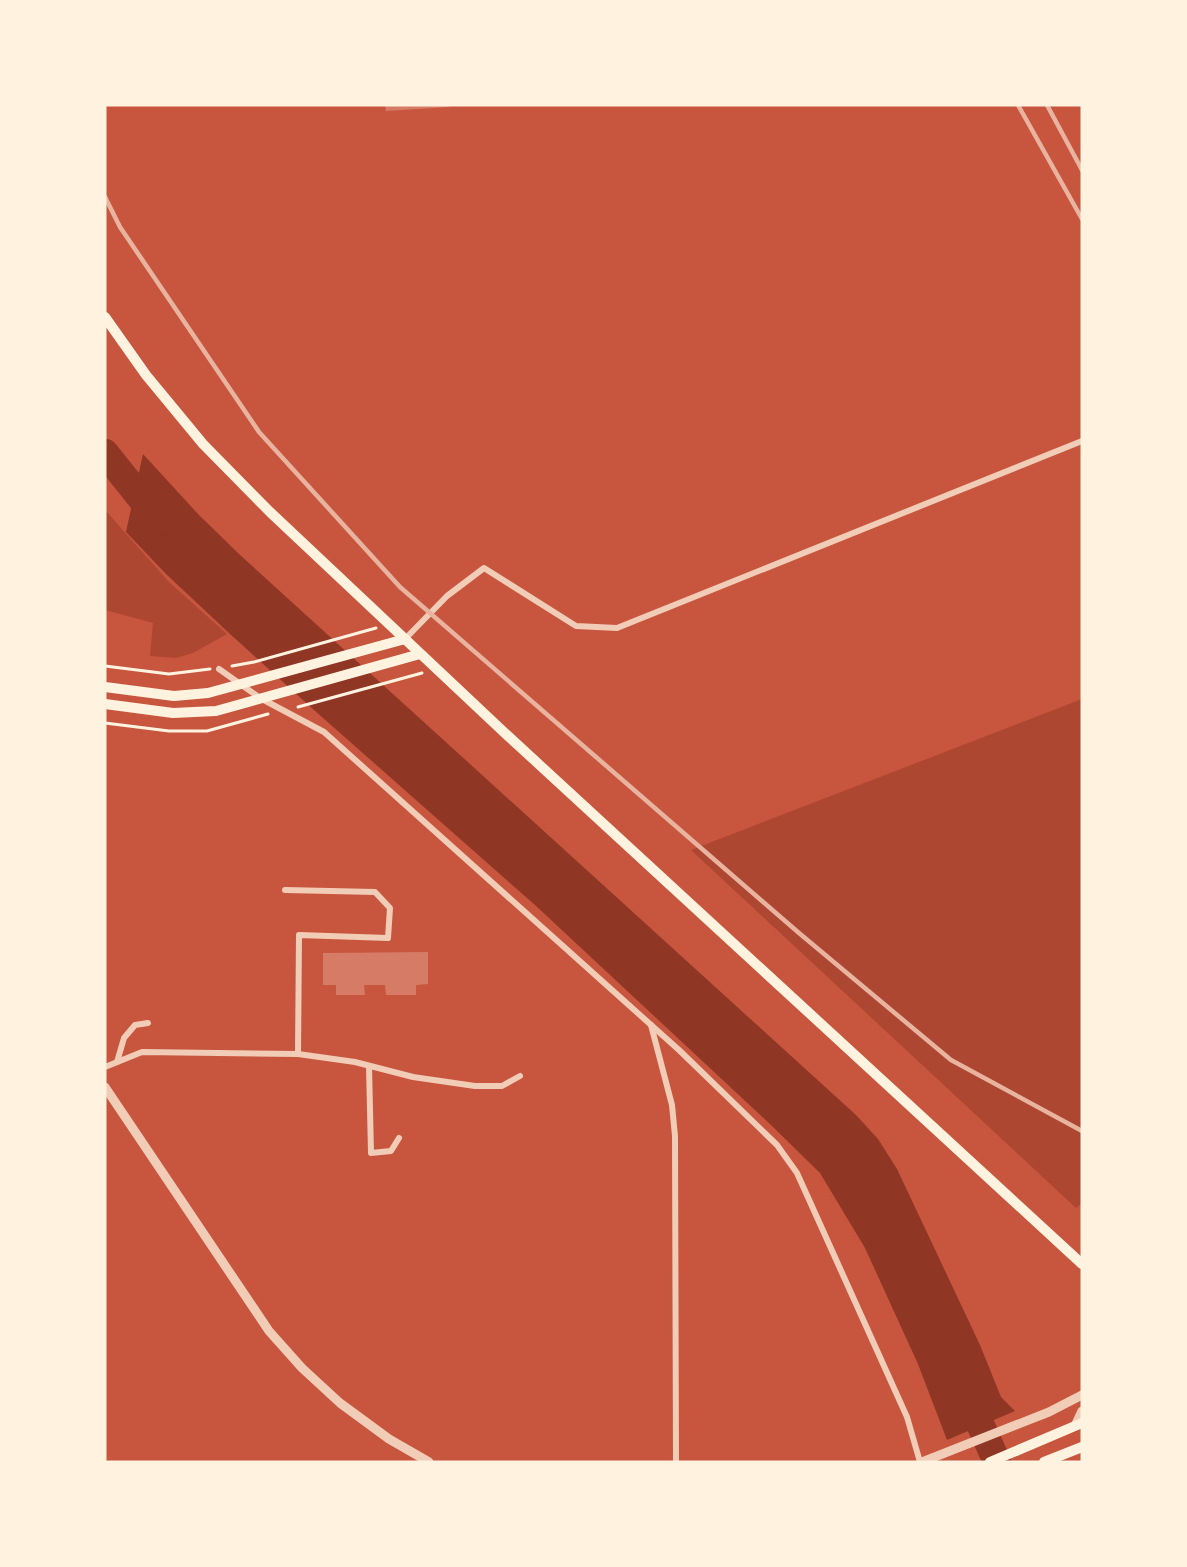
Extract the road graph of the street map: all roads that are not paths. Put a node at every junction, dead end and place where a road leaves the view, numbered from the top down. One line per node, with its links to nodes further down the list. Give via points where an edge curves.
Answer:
1 (105, 317): 3 (main road, via 203,444)
2 (1082, 441): 3 (street, via 617,628 576,626 484,567 447,596)
3 (405, 639): 4 (main road); 6 (main road)
4 (420, 654): 8 (main road); 20 (main road)
5 (219, 669): 6 (street)
6 (242, 685): 7 (main road, via 174,696); 8 (street)
7 (105, 687)
8 (260, 698): 9 (main road, via 216,711 173,713); 12 (street, via 324,732)
9 (105, 704)
10 (285, 890): 13 (street, via 375,892 390,908 388,938 299,935)
11 (148, 1023): 14 (street, via 135,1025 124,1038)
12 (651, 1025): 26 (street, via 672,1105 675,1136); 27 (street, via 777,1145 797,1173 907,1417)
13 (298, 1054): 14 (street, via 142,1052); 16 (street)
14 (117, 1062): 15 (street)
15 (105, 1066)
16 (369, 1066): 17 (street, via 475,1086 502,1086); 19 (street, via 371,1153 392,1151)
17 (520, 1076)
18 (105, 1087): 25 (street, via 269,1330 302,1368 340,1402 389,1439)
19 (399, 1138)
20 (1082, 1264)
21 (1082, 1395): 27 (street, via 1049,1412)
22 (1082, 1411): 23 (street)
23 (1078, 1425): 28 (main road)
24 (1082, 1447): 29 (main road)
25 (429, 1462)
26 (676, 1462)
27 (921, 1462)
28 (990, 1462)
29 (1044, 1462)

